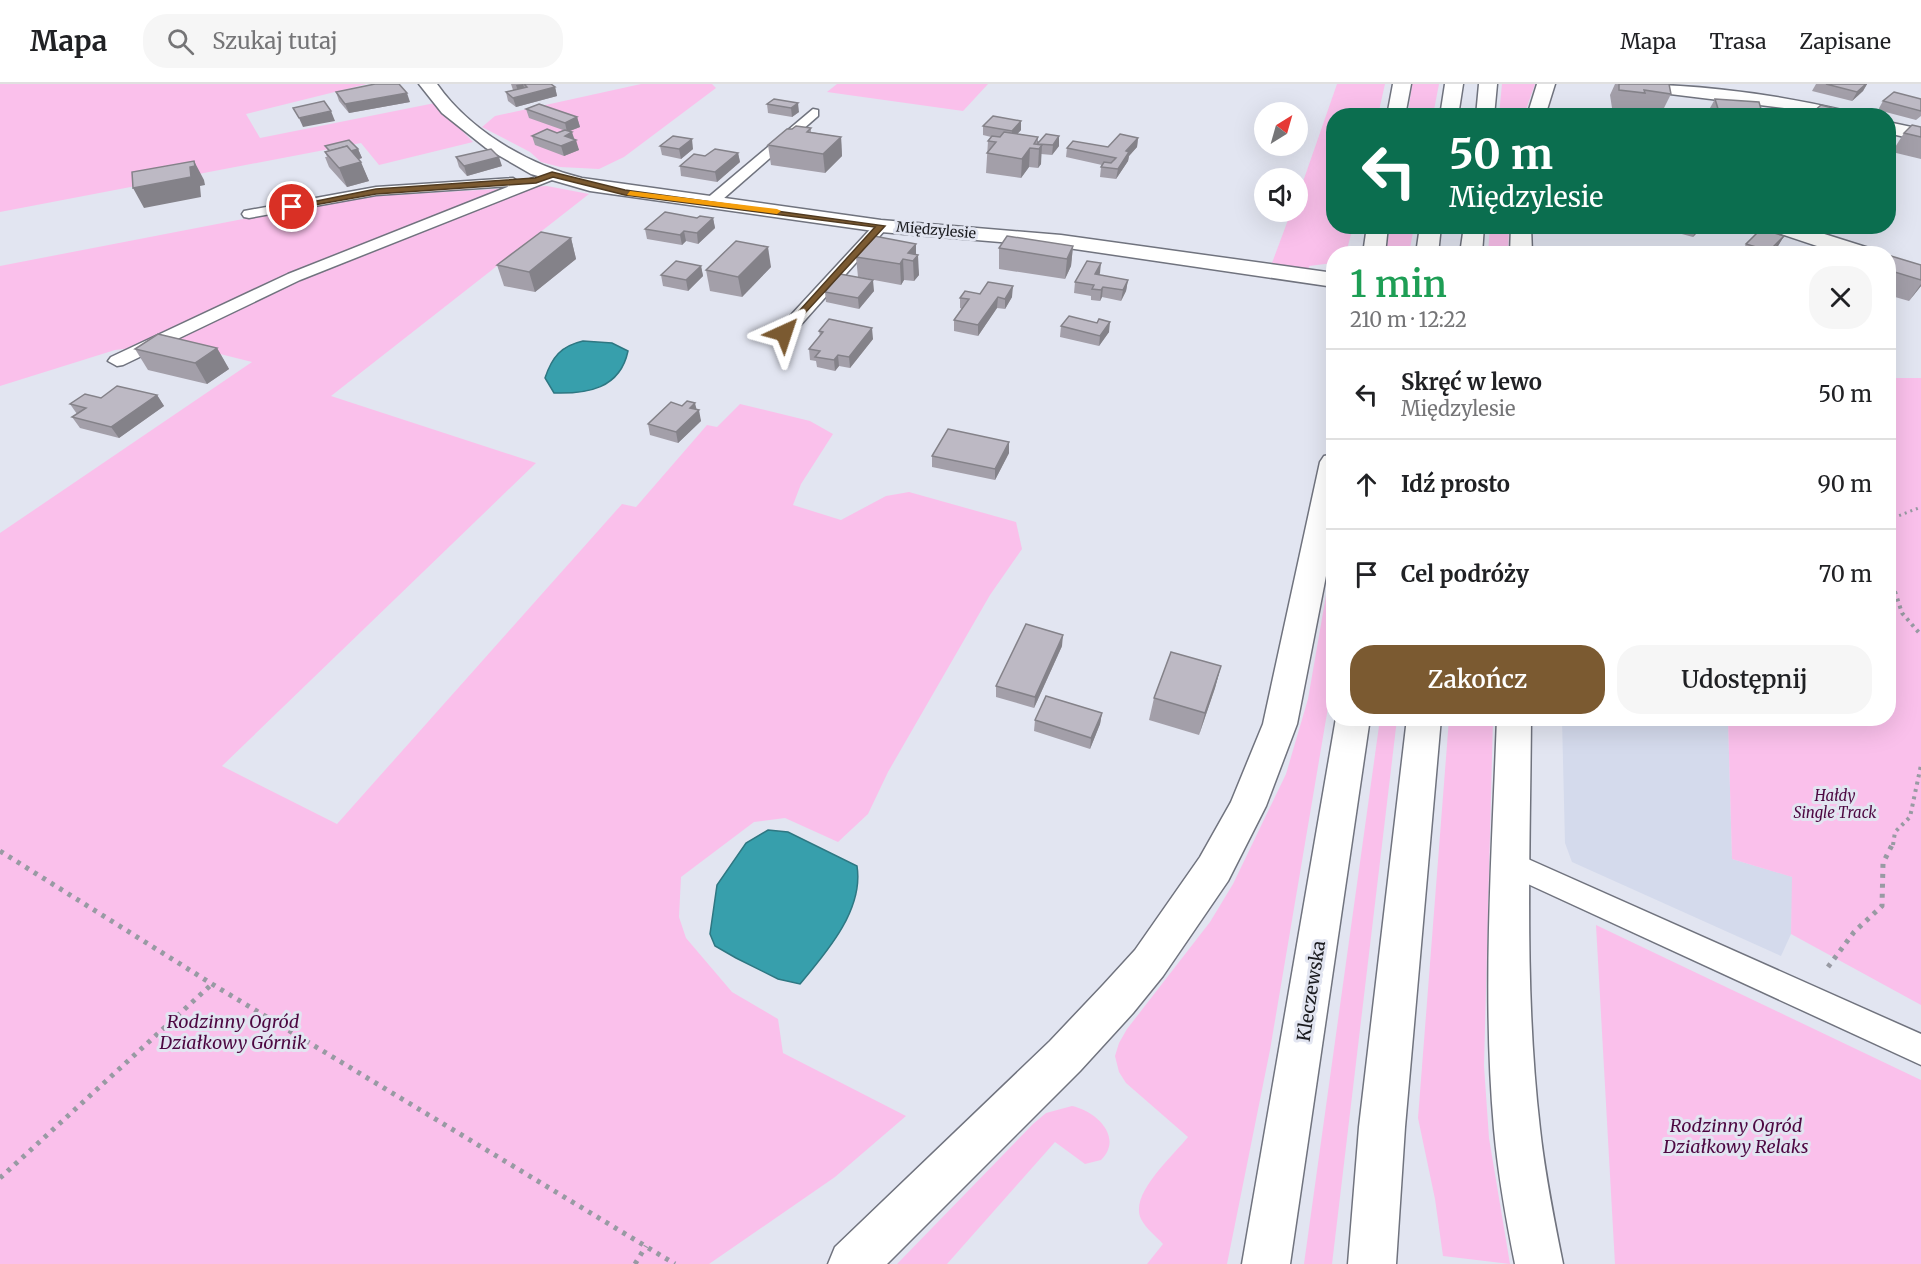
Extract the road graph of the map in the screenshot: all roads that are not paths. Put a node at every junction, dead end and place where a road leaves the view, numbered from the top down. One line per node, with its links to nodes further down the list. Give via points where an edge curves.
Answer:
1 (428, 84): 17 (street, Międzylesie, via 465,123)
2 (1402, 84): 9 (street)
3 (1454, 84): 10 (street)
4 (1488, 84): 11 (street)
5 (1546, 84): 12 (street)
6 (1629, 84): 8 (street)
7 (1774, 84): 8 (street)
8 (1780, 102): 13 (street)
9 (1398, 108)
10 (1450, 108)
11 (1486, 108)
12 (1538, 108)
13 (1808, 108)
14 (813, 113): 18 (lane)
15 (1896, 129): 16 (street)
16 (1921, 135)
17 (544, 178): 18 (street, Międzylesie); 19 (lane, via 376,191); 25 (lane, via 294,277)
18 (710, 203): 20 (street, Międzylesie)
19 (249, 214)
20 (881, 226): 23 (street, Międzylesie, via 1061,241); 24 (lane)
21 (1801, 234): 22 (street)
22 (1839, 246)
23 (1326, 279)
24 (784, 333)
25 (117, 361)
26 (1326, 503): 32 (street, via 1280,724 1248,806 1214,869 1149,963 1118,999)
27 (1352, 726): 33 (street, Kleczewska)
28 (1423, 726): 34 (street, via 1382,1127)
29 (1514, 726): 30 (street)
30 (1512, 864): 31 (lane); 35 (street, via 1509,1043 1519,1151)
31 (1921, 1050)
32 (852, 1264)
33 (1266, 1264)
34 (1372, 1264)
35 (1539, 1264)

